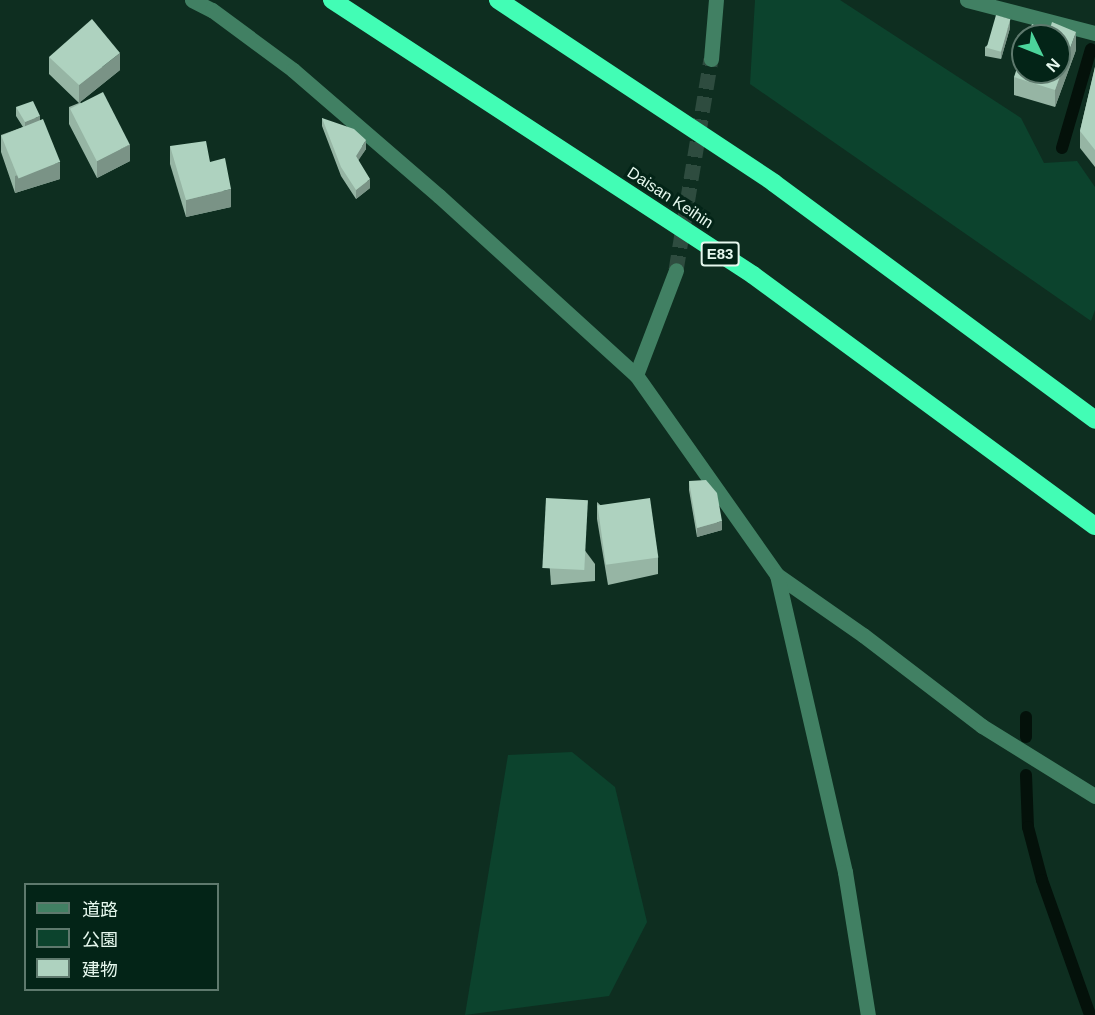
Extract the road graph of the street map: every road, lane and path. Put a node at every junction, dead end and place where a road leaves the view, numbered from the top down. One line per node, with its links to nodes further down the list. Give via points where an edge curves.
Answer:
1 (192, 0): 9 (street, via 212,10 293,70)
2 (332, 0): 11 (highway, Daisan Keihin / E83, via 753,275)
3 (498, 0): 10 (highway, via 774,183)
4 (716, 0): 7 (street)
5 (966, 0): 6 (street)
6 (1095, 33)
7 (711, 59)
8 (676, 270): 9 (street)
9 (636, 375): 12 (street)
10 (1095, 420)
11 (1095, 526)
12 (777, 575): 13 (street, via 982,726); 14 (street, via 845,872)
13 (1095, 796)
14 (868, 1015)

